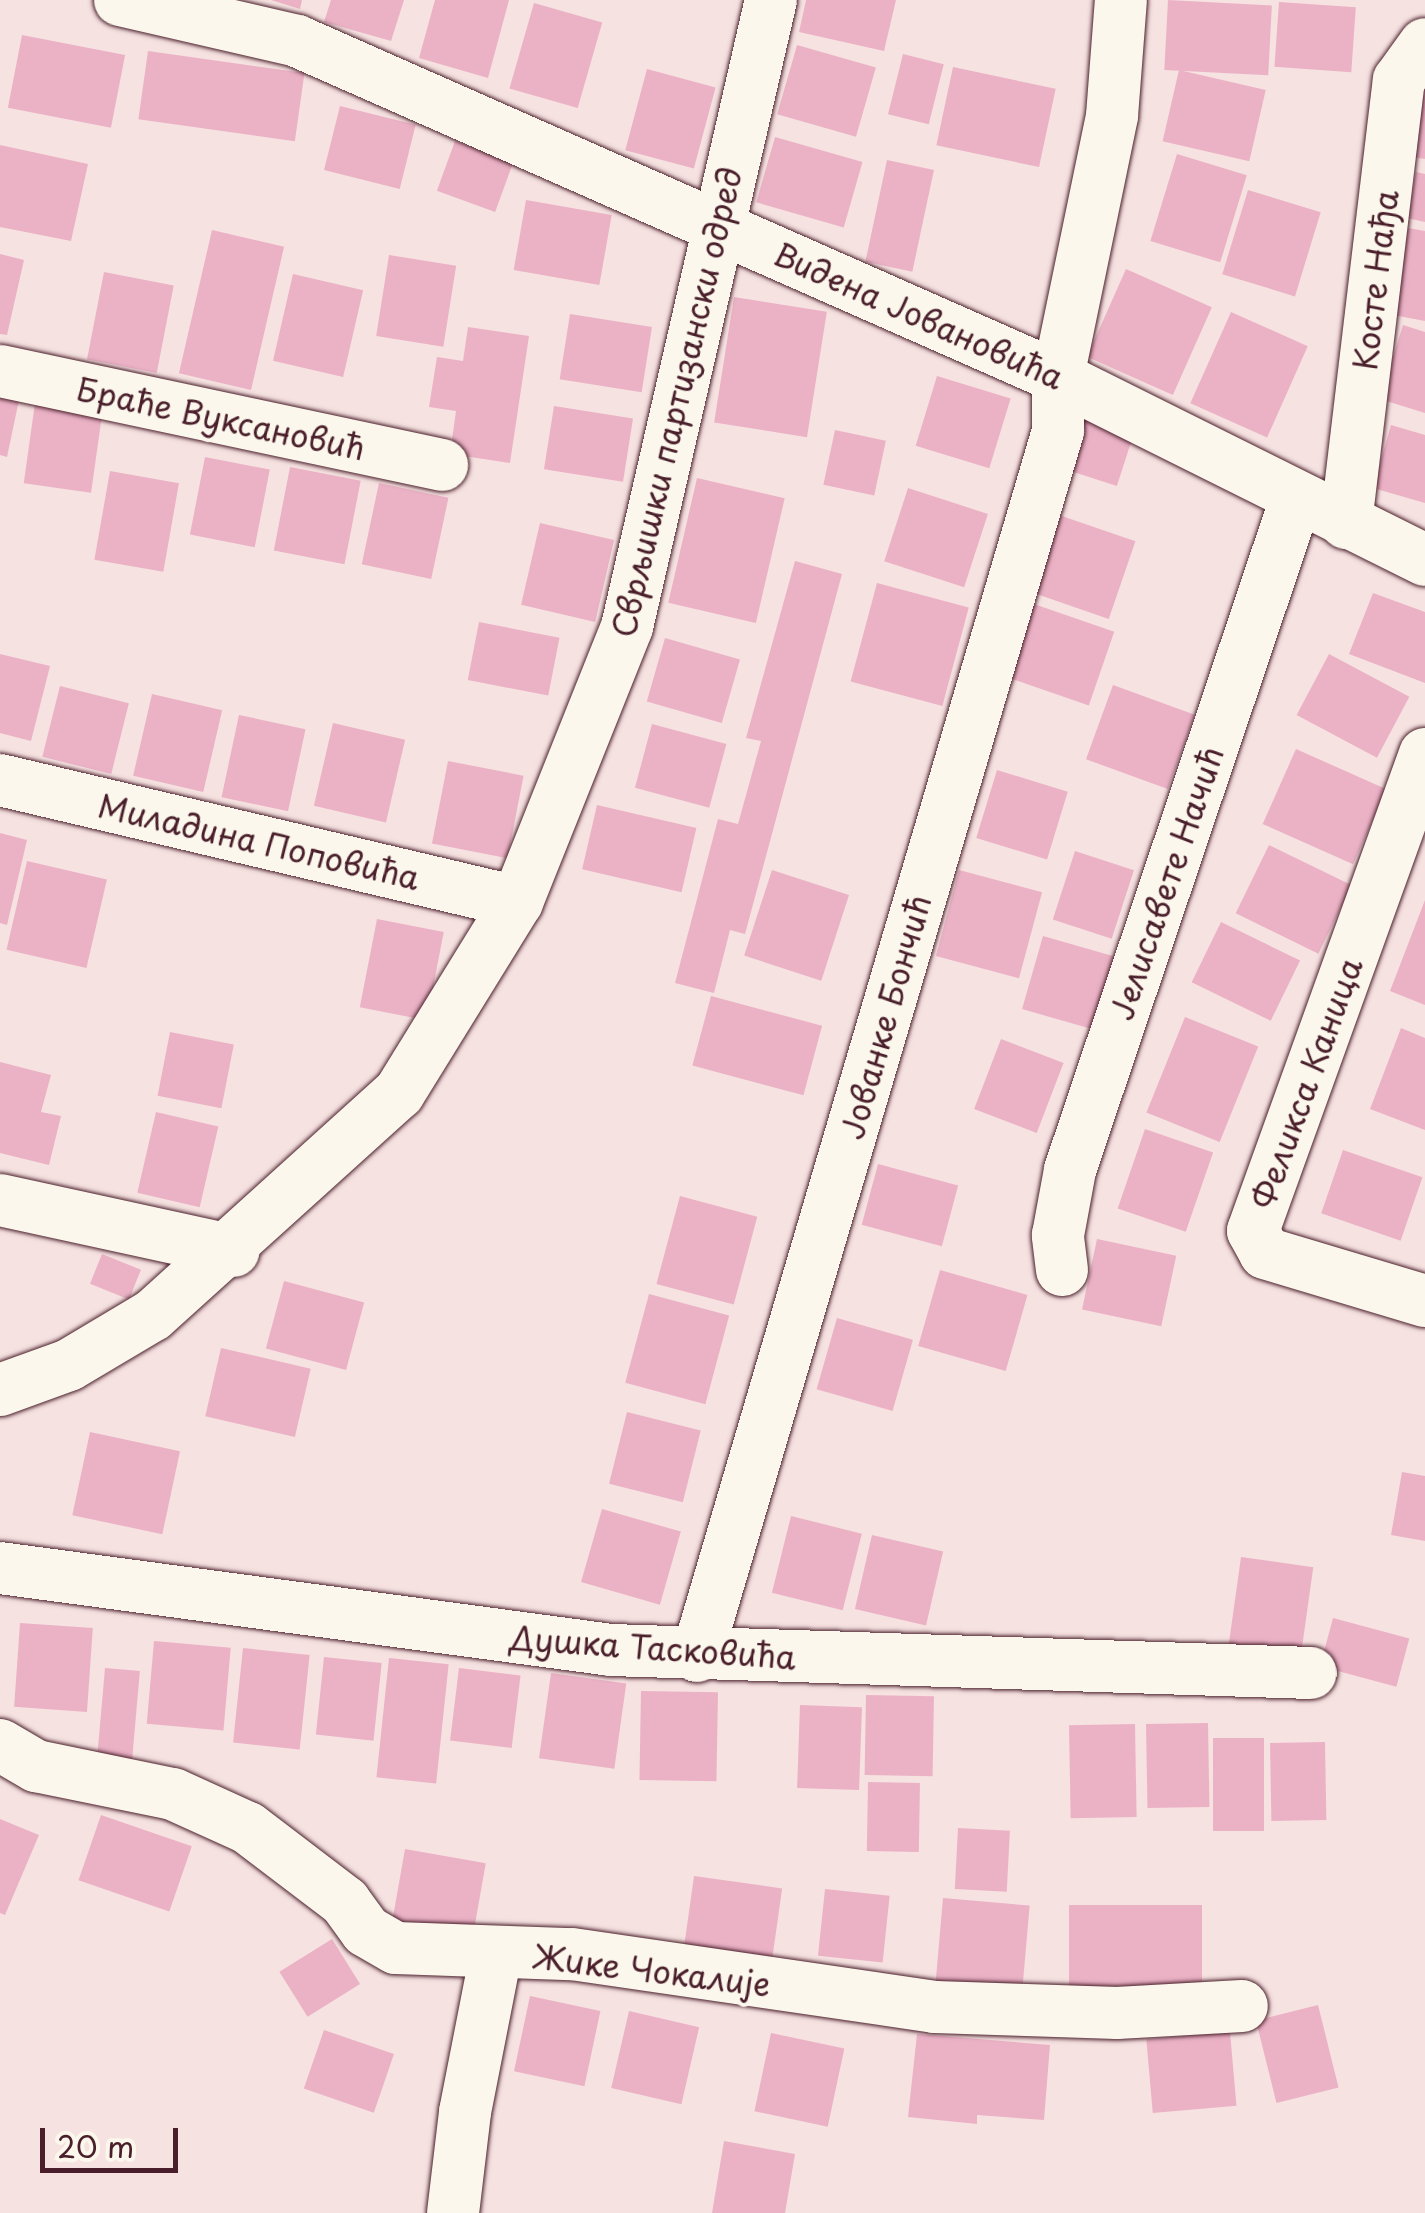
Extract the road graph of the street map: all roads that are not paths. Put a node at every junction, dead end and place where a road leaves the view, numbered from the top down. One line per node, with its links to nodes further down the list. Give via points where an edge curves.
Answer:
1 (120, 0): 5 (street, Видена Јовановића, via 296,42)
2 (771, 0): 5 (street, Сврљишки партизански одред)
3 (1121, 0): 7 (street, Јованке Бончић, via 1112,116)
4 (1425, 44): 10 (street, Косте Нађа, via 1399,80)
5 (719, 226): 7 (street, Видена Јовановића); 14 (street, Сврљишки партизански одред, via 627,627)
6 (0, 371): 8 (street, Браће Вуксановић)
7 (1058, 376): 9 (street, Видена Јовановића); 21 (street, Јованке Бончић, via 1058,431)
8 (442, 465)
9 (1296, 500): 10 (street, Видена Јовановића); 17 (street, Јелисавете Начић, via 1070,1170 1058,1234)
10 (1346, 523): 11 (street, Видена Јовановића)
11 (1425, 560)
12 (1425, 754): 18 (street, Феликса Каница, via 1253,1231 1265,1253)
13 (0, 780): 14 (street, Миладина Поповића)
14 (518, 902): 16 (street, Сврљишки партизански одред, via 399,1093)
15 (0, 1200): 16 (street)
16 (232, 1250): 19 (street, Сврљишки партизански одред, via 153,1316 68,1365)
17 (1062, 1270)
18 (1425, 1301)
19 (0, 1390)
20 (0, 1568): 21 (street, Душка Тасковића)
21 (698, 1656): 22 (street, Душка Тасковића)
22 (1311, 1673)
23 (0, 1745): 24 (street, Жике Чокалије, via 36,1766 173,1794 248,1828 344,1902 366,1932 396,1948)
24 (496, 1954): 25 (street, Жике Чокалије, via 572,1954 936,2007 1117,2013); 26 (street, via 465,2112)
25 (1242, 2006)
26 (454, 2213)

